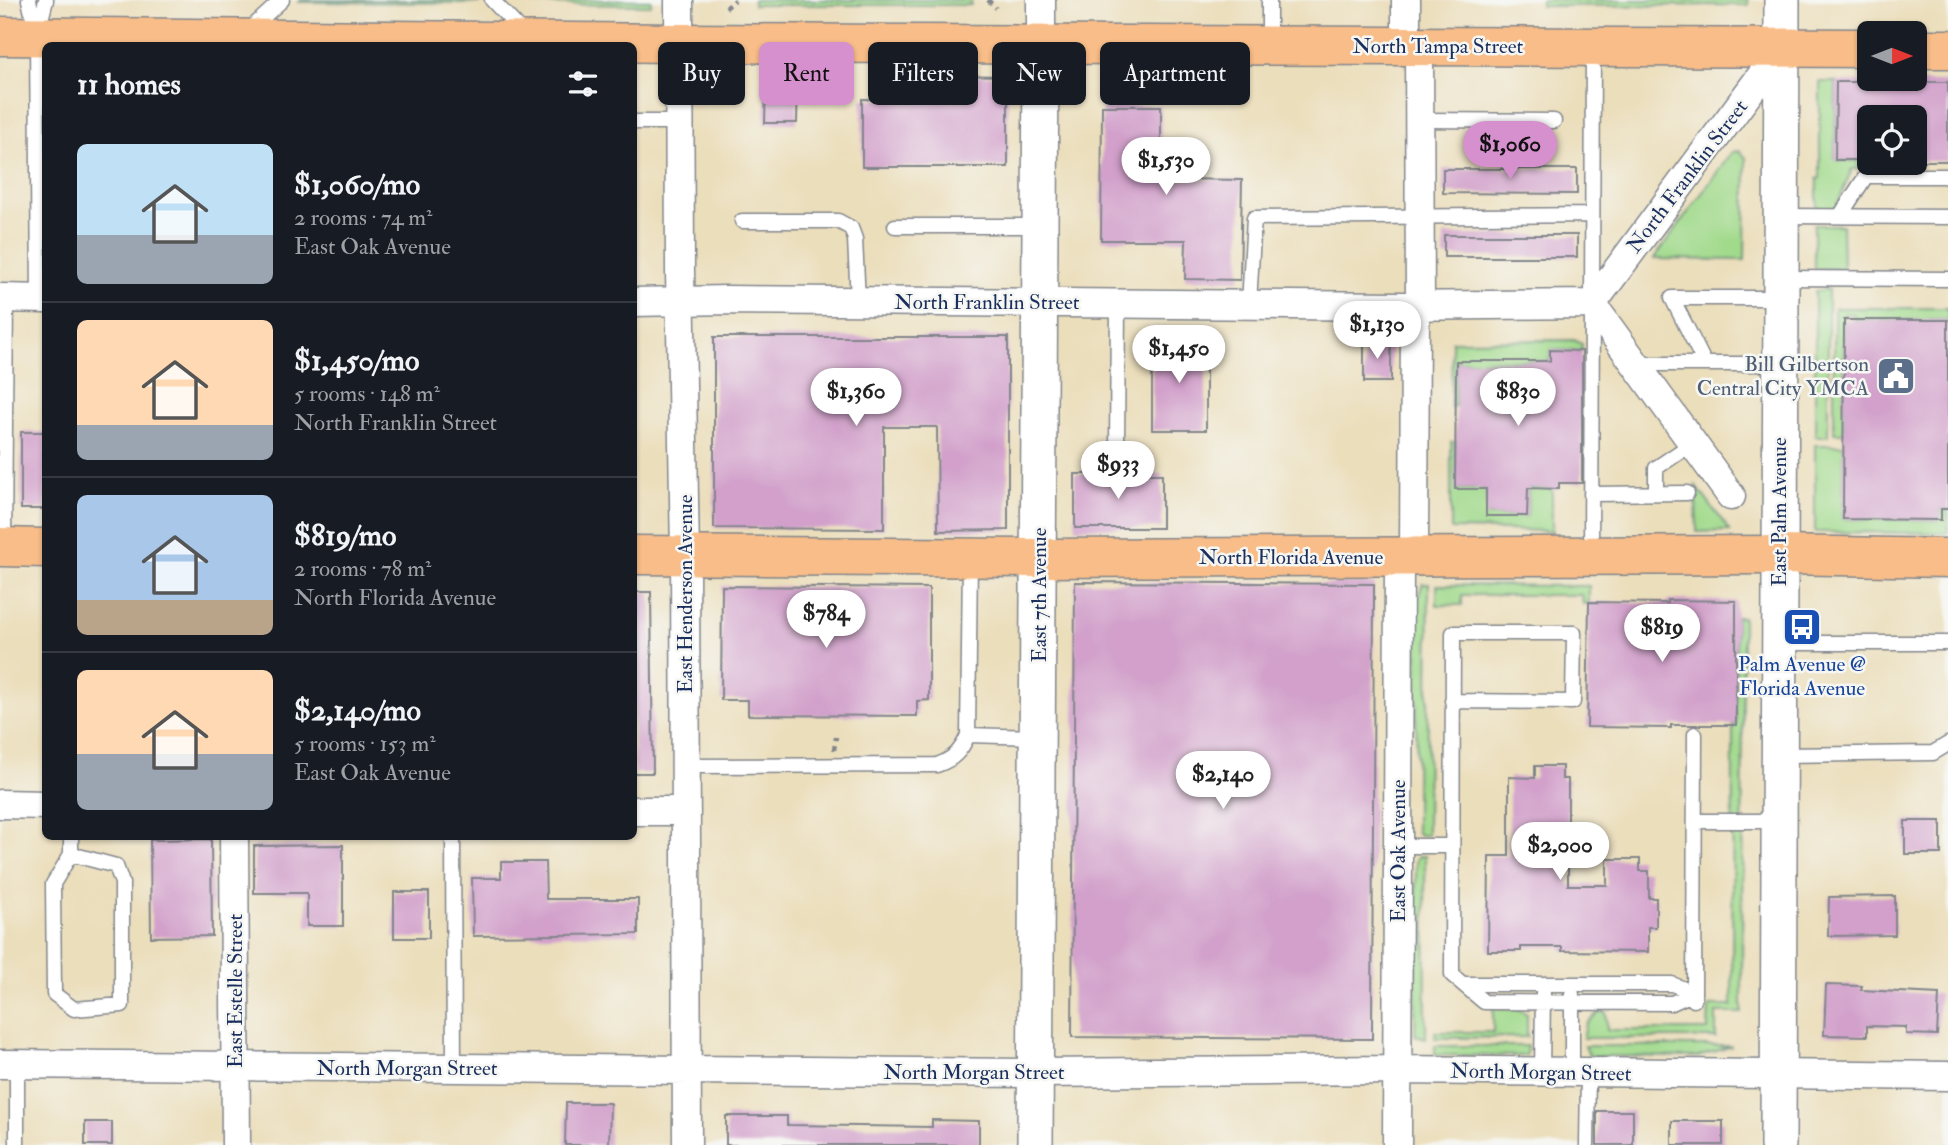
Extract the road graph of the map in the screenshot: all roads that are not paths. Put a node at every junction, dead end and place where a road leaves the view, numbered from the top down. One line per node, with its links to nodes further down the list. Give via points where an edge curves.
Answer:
1 (46, 0): 9 (lane)
2 (282, 0): 10 (lane)
3 (492, 0): 12 (lane)
4 (679, 0): 13 (street, East Henderson Avenue)
5 (1041, 0): 14 (street)
6 (1269, 0): 20 (lane)
7 (1406, 0): 21 (street, East Oak Avenue)
8 (1782, 0): 23 (street, East Palm Avenue)
9 (22, 24): 10 (main road, North Tampa Street); 29 (lane)
10 (226, 41): 11 (main road, North Tampa Street)
11 (303, 42)
12 (530, 42)
13 (678, 42)
14 (1041, 42)
15 (637, 43): 16 (main road, North Tampa Street)
16 (658, 43)
17 (745, 43): 18 (main road, North Tampa Street)
18 (992, 44)
19 (1086, 44): 20 (main road, North Tampa Street)
20 (1269, 45): 21 (main road, North Tampa Street)
21 (1413, 46): 22 (main road, North Tampa Street); 30 (street, East Oak Avenue)
22 (1593, 47): 23 (main road, North Tampa Street); 35 (lane)
23 (1782, 48): 24 (main road, North Tampa Street); 36 (street, East Palm Avenue); 53 (street, North Franklin Street)
24 (1857, 48)
25 (1927, 48): 26 (main road)
26 (1948, 49)
27 (678, 105): 33 (street, East Henderson Avenue)
28 (1041, 105): 42 (street, East 7th Avenue)
29 (42, 110): 46 (lane)
30 (1420, 120): 31 (lane); 38 (street, East Oak Avenue)
31 (1554, 121)
32 (637, 122): 33 (lane)
33 (678, 122): 47 (street, East Henderson Avenue)
34 (1948, 178): 37 (lane, via 1866,176)
35 (1592, 215): 38 (lane); 53 (lane)
36 (1781, 216): 37 (lane); 44 (street, East Palm Avenue)
37 (1840, 216): 39 (lane)
38 (1420, 217): 52 (lane, via 1254,218); 54 (street, East Oak Avenue)
39 (1948, 217)
40 (742, 222): 48 (lane, via 838,222 851,228)
41 (895, 226): 42 (lane)
42 (1041, 226): 50 (street, East 7th Avenue)
43 (1948, 279): 44 (lane)
44 (1781, 288): 55 (street, East Palm Avenue); 57 (lane, via 1672,298)
45 (3, 298): 46 (street); 58 (lane)
46 (42, 299)
47 (680, 301): 48 (street, North Franklin Street); 49 (street, North Franklin Street); 69 (street, East Henderson Avenue)
48 (858, 301): 50 (street, North Franklin Street)
49 (637, 302)
50 (1041, 303): 51 (street, North Franklin Street); 74 (street, East 7th Avenue)
51 (1118, 303): 52 (street, North Franklin Street); 60 (lane)
52 (1249, 304): 54 (street, North Franklin Street)
53 (1592, 304): 54 (street, North Franklin Street); 56 (street); 63 (lane)
54 (1420, 306): 72 (street, East Oak Avenue, via 1415,310)
55 (1780, 363): 57 (lane); 70 (street, East Palm Avenue)
56 (1636, 364): 57 (lane); 59 (street)
57 (1705, 364)
58 (2, 434): 64 (lane)
59 (1693, 443): 61 (lane, via 1656,468); 65 (street)
60 (1117, 450)
61 (1656, 493): 62 (lane); 63 (lane)
62 (1687, 493)
63 (1591, 494): 73 (lane)
64 (2, 496): 66 (lane)
65 (1731, 496)
66 (2, 547): 67 (main road)
67 (42, 548)
68 (637, 555): 69 (main road, North Florida Avenue)
69 (685, 555): 71 (main road, North Florida Avenue); 84 (street, East Henderson Avenue)
70 (1779, 555): 73 (main road, North Florida Avenue); 75 (main road, North Florida Avenue); 76 (street, East Palm Avenue)
71 (970, 557): 74 (main road, North Florida Avenue); 80 (lane)
72 (1406, 557): 73 (main road, North Florida Avenue); 74 (main road, North Florida Avenue); 94 (street, East Oak Avenue)
73 (1591, 557)
74 (1039, 558): 81 (street, East 7th Avenue)
75 (1948, 558)
76 (1779, 643): 77 (lane); 83 (street, East Palm Avenue)
77 (1948, 643)
78 (1452, 701): 78 (lane, via 1453,633 1574,633 1573,702); 95 (lane)
79 (1695, 734): 89 (lane)
80 (968, 735): 81 (lane); 84 (lane, via 950,761 937,765)
81 (1038, 737): 108 (street, East 7th Avenue)
82 (1948, 744): 83 (lane, via 1933,753)
83 (1779, 755): 90 (street, East Palm Avenue)
84 (685, 766): 88 (street, East Henderson Avenue)
85 (0, 804): 86 (street)
86 (42, 804)
87 (637, 811): 88 (street)
88 (686, 811): 106 (street, East Henderson Avenue)
89 (1695, 821): 90 (lane); 100 (lane)
90 (1779, 821): 111 (street, East Palm Avenue)
91 (71, 840): 96 (lane)
92 (234, 840): 104 (street, East Estelle Street)
93 (453, 840): 105 (lane)
94 (1398, 846): 95 (lane); 107 (street, East Oak Avenue)
95 (1452, 846): 97 (lane, via 1452,975)
96 (71, 854): 96 (lane, via 52,884 54,994 74,1009 122,1005 122,883 116,866)
97 (1463, 984): 98 (lane); 101 (lane, via 1484,1002)
98 (1543, 984): 99 (lane); 101 (lane)
99 (1572, 984): 100 (lane, via 1672,984); 102 (lane)
100 (1694, 997): 102 (lane, via 1672,1003)
101 (1543, 1002): 102 (lane); 109 (lane)
102 (1572, 1002): 110 (lane)
103 (8, 1065): 104 (street, North Morgan Street); 113 (lane)
104 (235, 1068): 105 (street, North Morgan Street); 114 (street, East Estelle Street)
105 (454, 1068): 106 (street, North Morgan Street)
106 (688, 1069): 108 (street, North Morgan Street); 115 (street, East Henderson Avenue)
107 (1398, 1070): 108 (street, North Morgan Street); 109 (street, North Morgan Street); 117 (street, East Oak Avenue)
108 (1035, 1073): 116 (street, East 7th Avenue)
109 (1542, 1073): 110 (street, North Morgan Street)
110 (1580, 1073): 111 (street, North Morgan Street); 118 (lane)
111 (1778, 1076): 112 (street, North Morgan Street); 119 (street, East Palm Avenue)
112 (1948, 1076)
113 (17, 1145)
114 (236, 1145)
115 (687, 1145)
116 (1035, 1145)
117 (1398, 1145)
118 (1587, 1145)
119 (1778, 1145)

